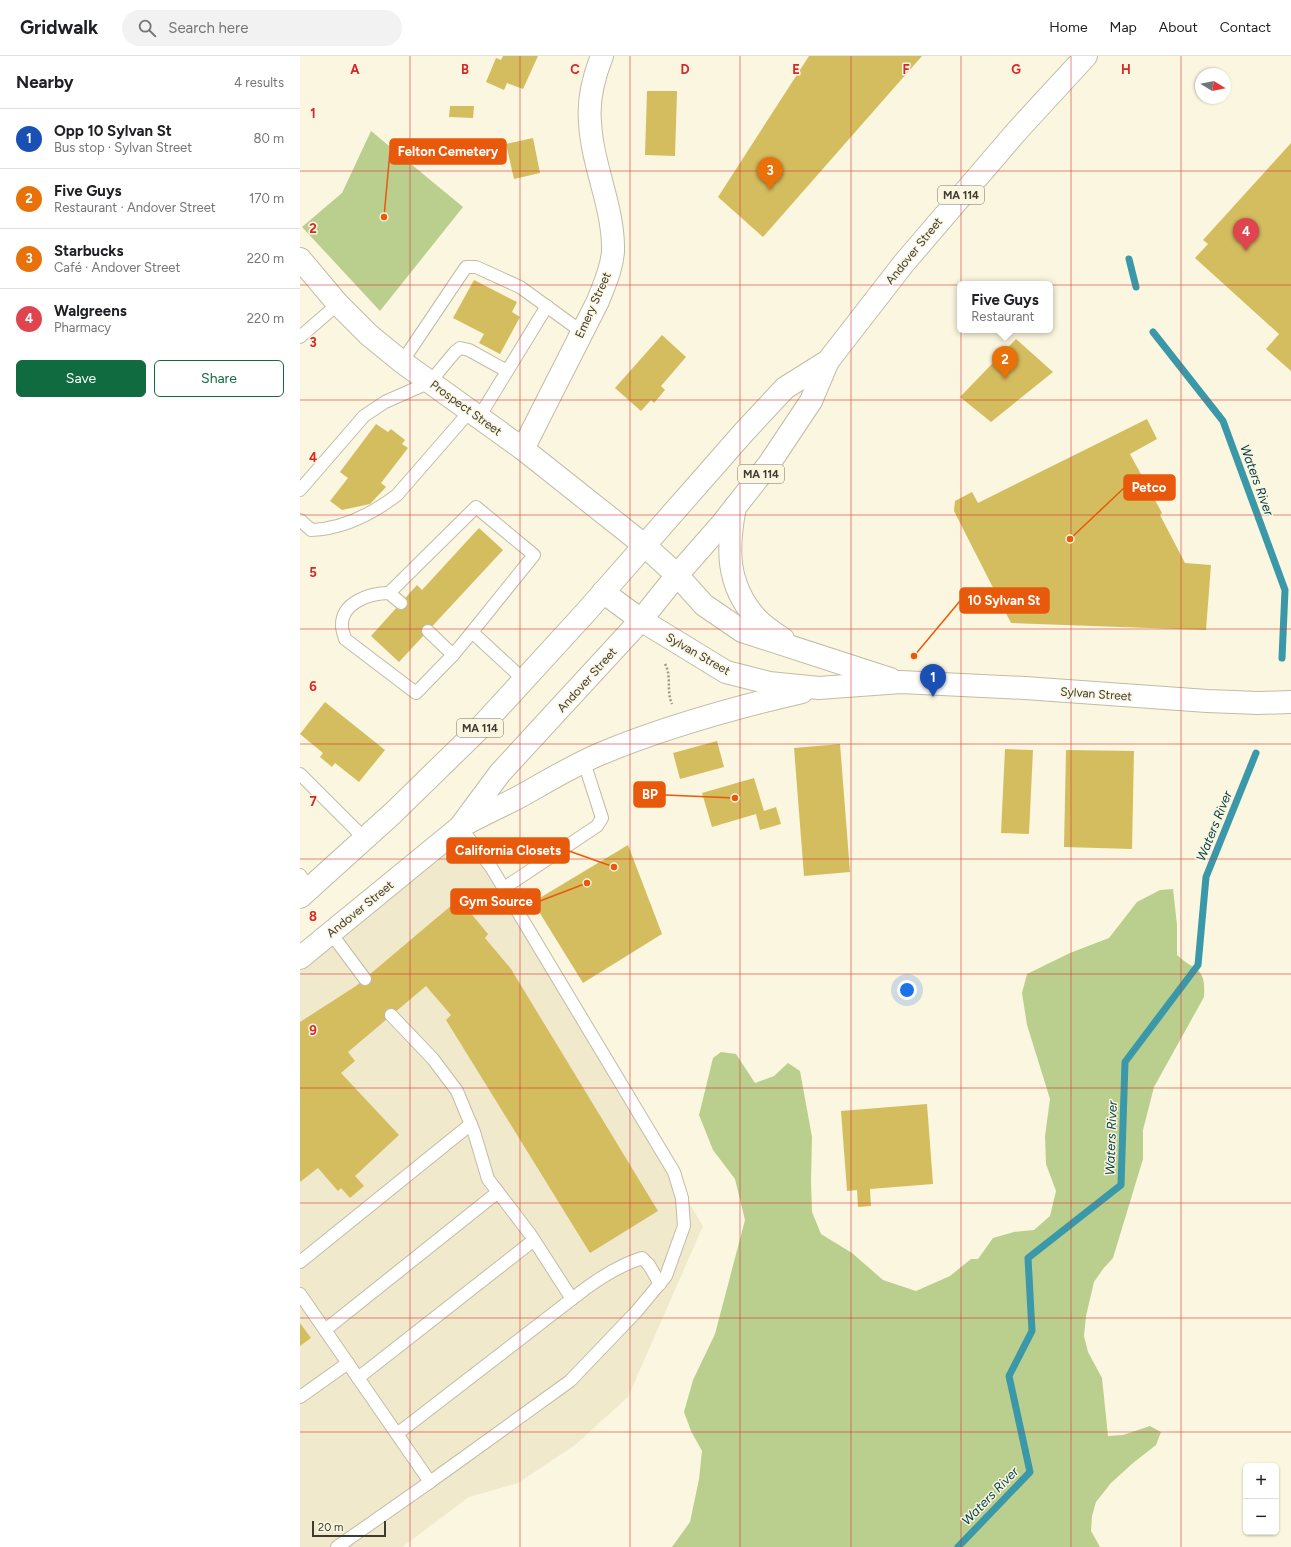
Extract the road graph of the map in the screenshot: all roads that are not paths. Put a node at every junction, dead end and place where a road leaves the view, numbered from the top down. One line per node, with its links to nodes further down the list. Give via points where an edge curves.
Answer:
1 (602, 56): 6 (main road, Emery Street, via 592,90 590,121 594,150 612,225 613,253 608,276)
2 (1086, 56): 9 (main road, Andover Street / MA 114, via 950,207)
3 (300, 259): 4 (main road, Prospect Street)
4 (338, 304): 7 (lane); 8 (main road, Prospect Street, via 369,335)
5 (547, 306): 6 (lane); 8 (lane, via 520,287 476,267 466,267); 10 (lane)
6 (582, 332): 13 (main road, Emery Street)
7 (300, 337)
8 (402, 362): 11 (main road, Prospect Street)
9 (828, 362): 15 (main road, Andover Street / MA 114, via 811,401 769,464); 17 (main road, Andover Street / MA 114, via 785,388)
10 (507, 372): 11 (lane, via 469,350 460,348); 12 (lane)
11 (430, 382): 12 (main road, Prospect Street); 14 (lane, via 385,402 364,416)
12 (475, 414): 13 (main road, Prospect Street); 16 (lane, via 384,506 350,522 324,530 311,530)
13 (523, 449): 17 (main road, Prospect Street)
14 (300, 490)
15 (735, 506): 18 (main road, Andover Street / MA 114); 25 (main road, via 729,551 734,580 741,598 757,619)
16 (300, 520)
17 (644, 545): 18 (main road, Prospect Street); 19 (main road, Andover Street / MA 114)
18 (677, 575): 22 (main road, Andover Street / MA 114); 25 (main road, Sylvan Street, via 704,605 742,631)
19 (603, 592): 22 (main road, Sylvan Street); 27 (main road, Andover Street / MA 114)
20 (390, 593): 21 (lane); 24 (lane, via 476,507 534,555); 26 (lane, via 378,593 357,600 345,612 342,625 344,639 416,693)
21 (401, 603)
22 (641, 620): 29 (main road, Sylvan Street, via 726,672 769,683); 33 (main road, Andover Street / MA 114, via 500,773)
23 (428, 631): 26 (lane)
24 (472, 632): 26 (lane); 27 (lane)
25 (794, 649): 28 (main road, Sylvan Street)
26 (453, 655)
27 (524, 680): 34 (main road, Andover Street / MA 114, via 437,771)
28 (901, 682): 29 (main road, Sylvan Street); 30 (main road, Sylvan Street, via 1258,703)
29 (819, 688): 31 (main road, via 695,719)
30 (1291, 702)
31 (584, 762): 33 (main road); 36 (lane, via 602,818 597,826)
32 (300, 774): 34 (lane)
33 (460, 827): 36 (lane); 37 (main road, Andover Street / MA 114)
34 (364, 838): 35 (main road, Andover Street / MA 114)
35 (303, 887)
36 (504, 888): 45 (lane, via 674,1172 682,1198 684,1226 666,1276)
37 (330, 932): 38 (main road, Andover Street / MA 114); 39 (lane)
38 (300, 958)
39 (365, 979)
40 (391, 1016): 41 (lane, via 433,1059 457,1091)
41 (470, 1124): 42 (lane, via 488,1179); 44 (lane)
42 (498, 1192): 43 (lane); 48 (lane)
43 (534, 1240): 47 (lane); 50 (lane)
44 (300, 1262)
45 (660, 1284): 47 (lane, via 642,1258 631,1261 590,1284); 53 (lane, via 570,1381)
46 (300, 1294): 48 (lane)
47 (572, 1299): 52 (lane)
48 (325, 1330): 49 (lane)
49 (348, 1363): 50 (lane); 51 (lane)
50 (358, 1378): 52 (lane)
51 (300, 1397)
52 (397, 1434): 53 (lane)
53 (430, 1482): 54 (lane)
54 (337, 1547)

